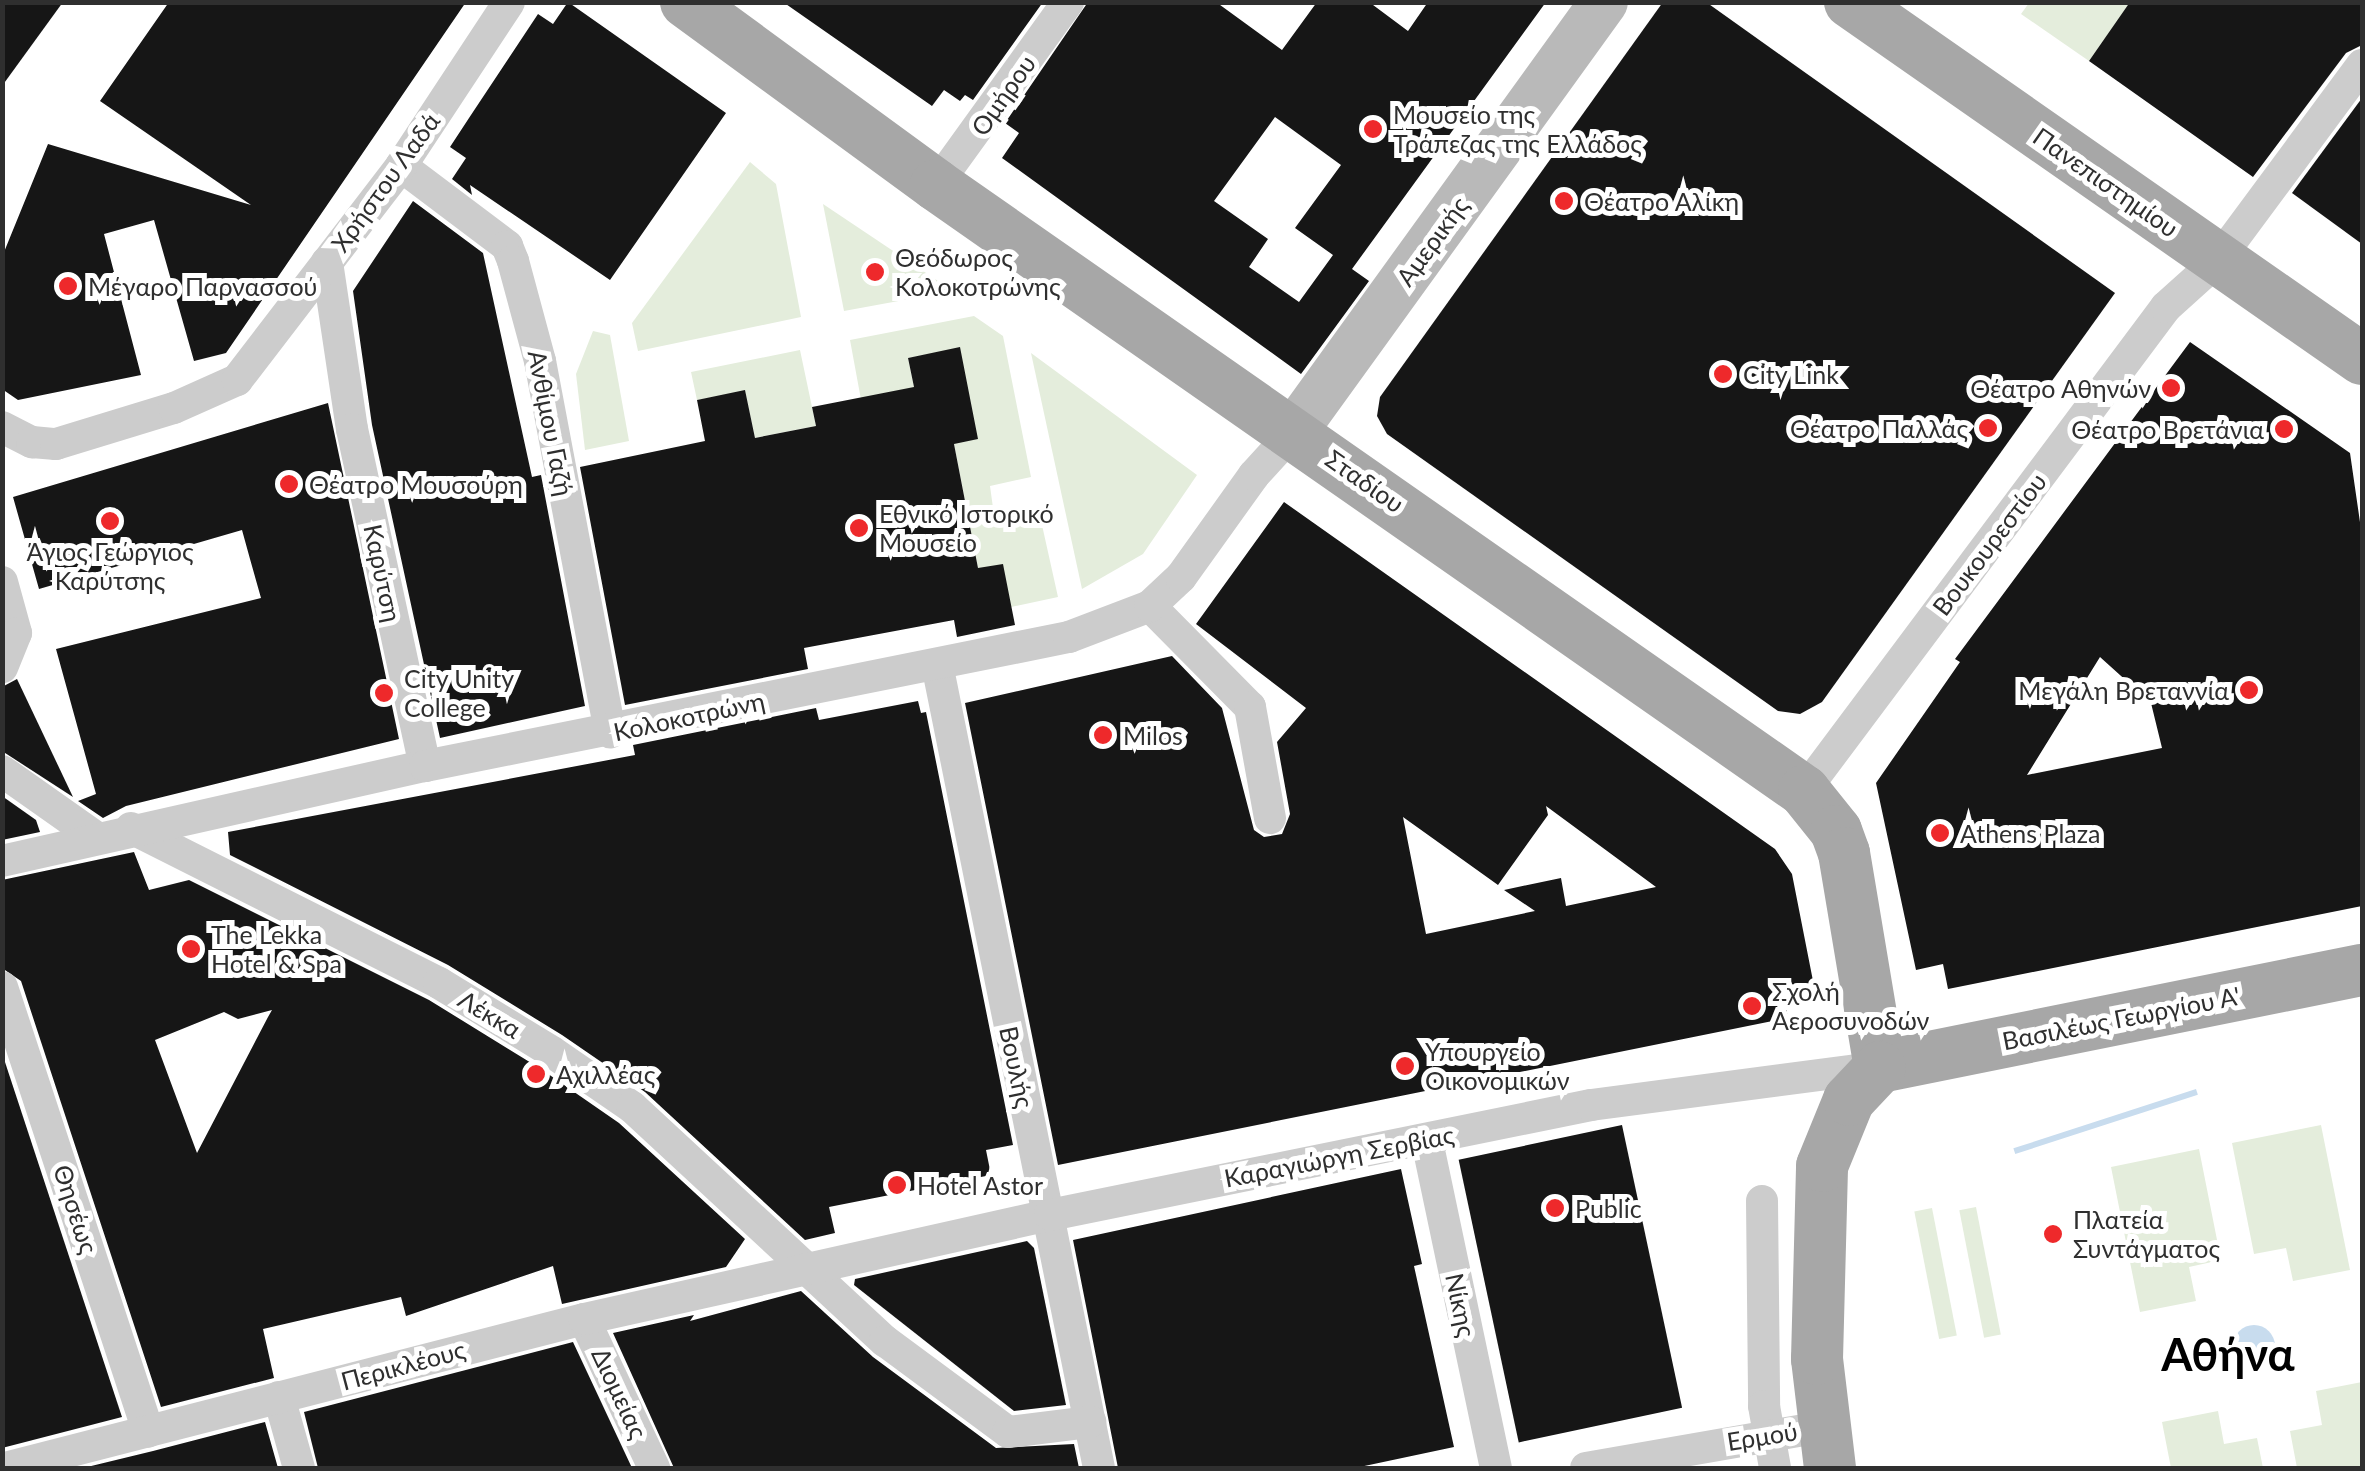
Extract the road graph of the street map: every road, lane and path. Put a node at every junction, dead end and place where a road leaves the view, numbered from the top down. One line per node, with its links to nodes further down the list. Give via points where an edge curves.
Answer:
1 (509, 2): 7 (street, Χρήστου Λαδά)
2 (686, 2): 8 (main road, Σταδίου)
3 (1068, 2): 8 (street, Ομήρου)
4 (1604, 2): 12 (street, Αμερικής)
5 (1850, 2): 9 (main road, Πανεπιστημίου)
6 (2362, 64): 9 (street, Βουκουρεστίου)
7 (401, 166): 10 (street, Χρήστου Λαδά); 18 (street, Ανθίμου Γαζή, via 506,246 513,261 540,361)
8 (936, 185): 12 (main road, Σταδίου)
9 (2217, 260): 11 (main road, Πανεπιστημίου); 21 (street, Βουκουρεστίου, via 2166,307)
10 (327, 262): 13 (street, Χρήστου Λαδά, via 231,384 56,444); 19 (street, Καρύτση, via 352,430)
11 (2362, 359)
12 (1294, 431): 15 (street, Κολοκοτρώνη, via 1181,577); 21 (main road, Σταδίου)
13 (7, 440)
14 (2, 582): 17 (street, via 16,633)
15 (1150, 606): 16 (street, Κολοκοτρώνη, via 1069,637); 22 (street, via 1250,707)
16 (937, 664): 18 (street, Κολοκοτρώνη); 31 (street, Βουλής)
17 (2, 668)
18 (610, 732): 19 (street, Κολοκοτρώνη)
19 (426, 766): 23 (street, Κολοκοτρώνη)
20 (2, 771): 24 (street)
21 (1804, 791): 28 (main road, Σταδίου, via 1836,831 1844,854)
22 (1270, 818)
23 (131, 828): 24 (street, Κολοκοτρώνη); 32 (street, Λέκκα, via 507,1022 632,1108)
24 (94, 836): 25 (street, Κολοκοτρώνη)
25 (2, 861)
26 (2362, 970): 28 (main road, Βασιλέως Γεωργίου Α')
27 (2, 987): 36 (street, Θησέως)
28 (1880, 1068): 29 (street, Καραγιώργη Σερβίας, via 1591,1105); 38 (main road, via 1849,1100 1822,1166)
29 (1427, 1141): 31 (street, Καραγιώργη Σερβίας); 44 (street, Νίκης)
30 (1762, 1201): 37 (street)
31 (1050, 1216): 32 (street, Καραγιώργη Σερβίας); 35 (street, Βουλής)
32 (802, 1269): 33 (street, Περικλέους); 35 (street, Λέκκα, via 1008,1432)
33 (584, 1318): 34 (street, Περικλέους); 42 (street, Διομείας)
34 (279, 1397): 36 (street, Περικλέους); 41 (street)
35 (1090, 1422): 43 (street, Βουλής)
36 (148, 1432): 40 (street, Περικλέους)
37 (1769, 1435): 38 (street, Ερμού); 39 (street, Ερμού); 46 (street)
38 (1825, 1448)
39 (1693, 1452): 45 (street, Ερμού)
40 (5, 1468)
41 (300, 1468)
42 (654, 1468)
43 (1099, 1468)
44 (1496, 1468)
45 (1586, 1468)
46 (1775, 1468)

